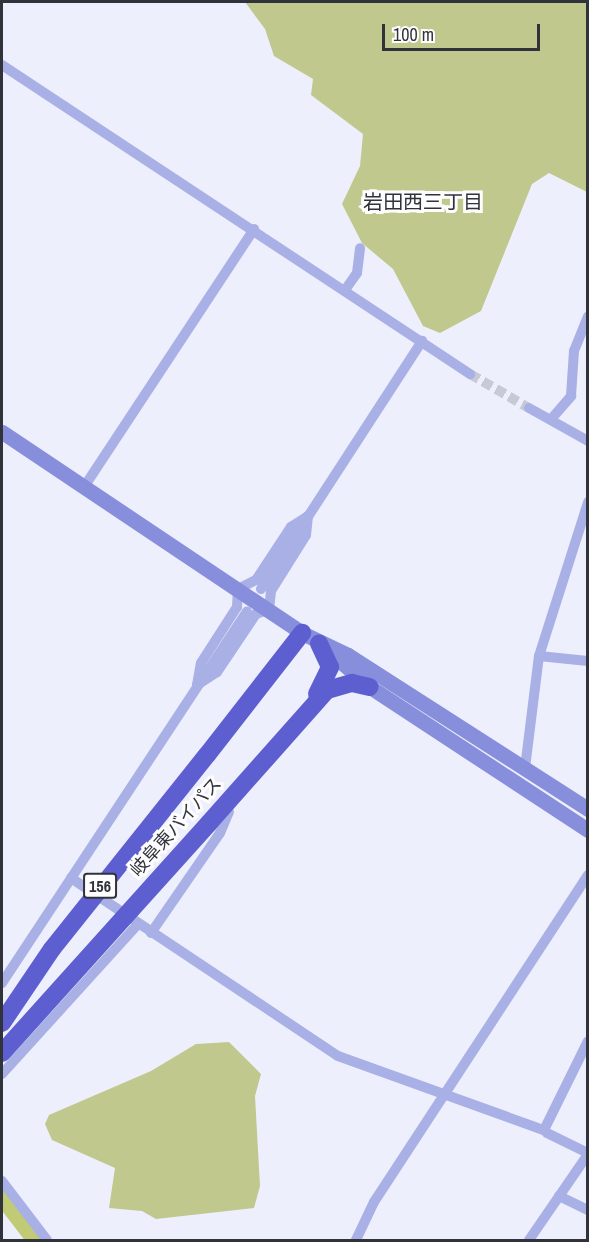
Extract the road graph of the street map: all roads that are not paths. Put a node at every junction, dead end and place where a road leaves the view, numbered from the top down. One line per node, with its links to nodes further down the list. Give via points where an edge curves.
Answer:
1 (2, 64): 2 (street)
2 (254, 229): 4 (street); 12 (street)
3 (360, 248): 4 (street, via 357,273)
4 (345, 290): 6 (street)
5 (588, 317): 9 (street, via 574,351 571,396)
6 (422, 341): 7 (street); 14 (street)
7 (470, 374)
8 (529, 408): 9 (street)
9 (553, 417): 11 (street)
10 (2, 432): 12 (street)
11 (588, 441)
12 (84, 486): 15 (street)
13 (588, 502): 21 (street)
14 (308, 516): 15 (street, via 291,527 256,580); 16 (street); 17 (street, via 306,535 271,591)
15 (238, 589): 17 (street); 23 (street, via 237,607 201,663)
16 (261, 589)
17 (269, 609): 19 (street); 23 (street, via 256,614 217,672)
18 (247, 611): 23 (street)
19 (302, 633): 20 (street); 35 (highway, 岐阜東バイパス / 156, bridge, via 52,949)
20 (320, 642): 24 (street); 25 (highway, via 330,667); 26 (street, via 348,655)
21 (539, 656): 22 (street); 26 (street)
22 (588, 662)
23 (197, 685): 31 (street)
24 (370, 687): 25 (highway, 岐阜東バイパス / 156, via 334,686); 29 (street)
25 (312, 703): 28 (highway, 岐阜東バイパス / 156)
26 (525, 768): 27 (street)
27 (588, 809)
28 (215, 828): 33 (street); 37 (highway, 岐阜東バイパス / 156, bridge)
29 (588, 830)
30 (588, 875): 39 (street)
31 (71, 878): 32 (street); 34 (street)
32 (138, 924): 33 (street); 38 (street)
33 (151, 933): 39 (street, via 338,1056)
34 (2, 983)
35 (2, 1023)
36 (588, 1041): 39 (street, via 544,1130)
37 (2, 1053)
38 (2, 1074)
39 (444, 1096): 46 (street, via 374,1202)
40 (547, 1133): 41 (street)
41 (588, 1154): 43 (street)
42 (2, 1181): 45 (street)
43 (559, 1196): 44 (street); 47 (street)
44 (588, 1210)
45 (47, 1240)
46 (356, 1240)
47 (529, 1240)

